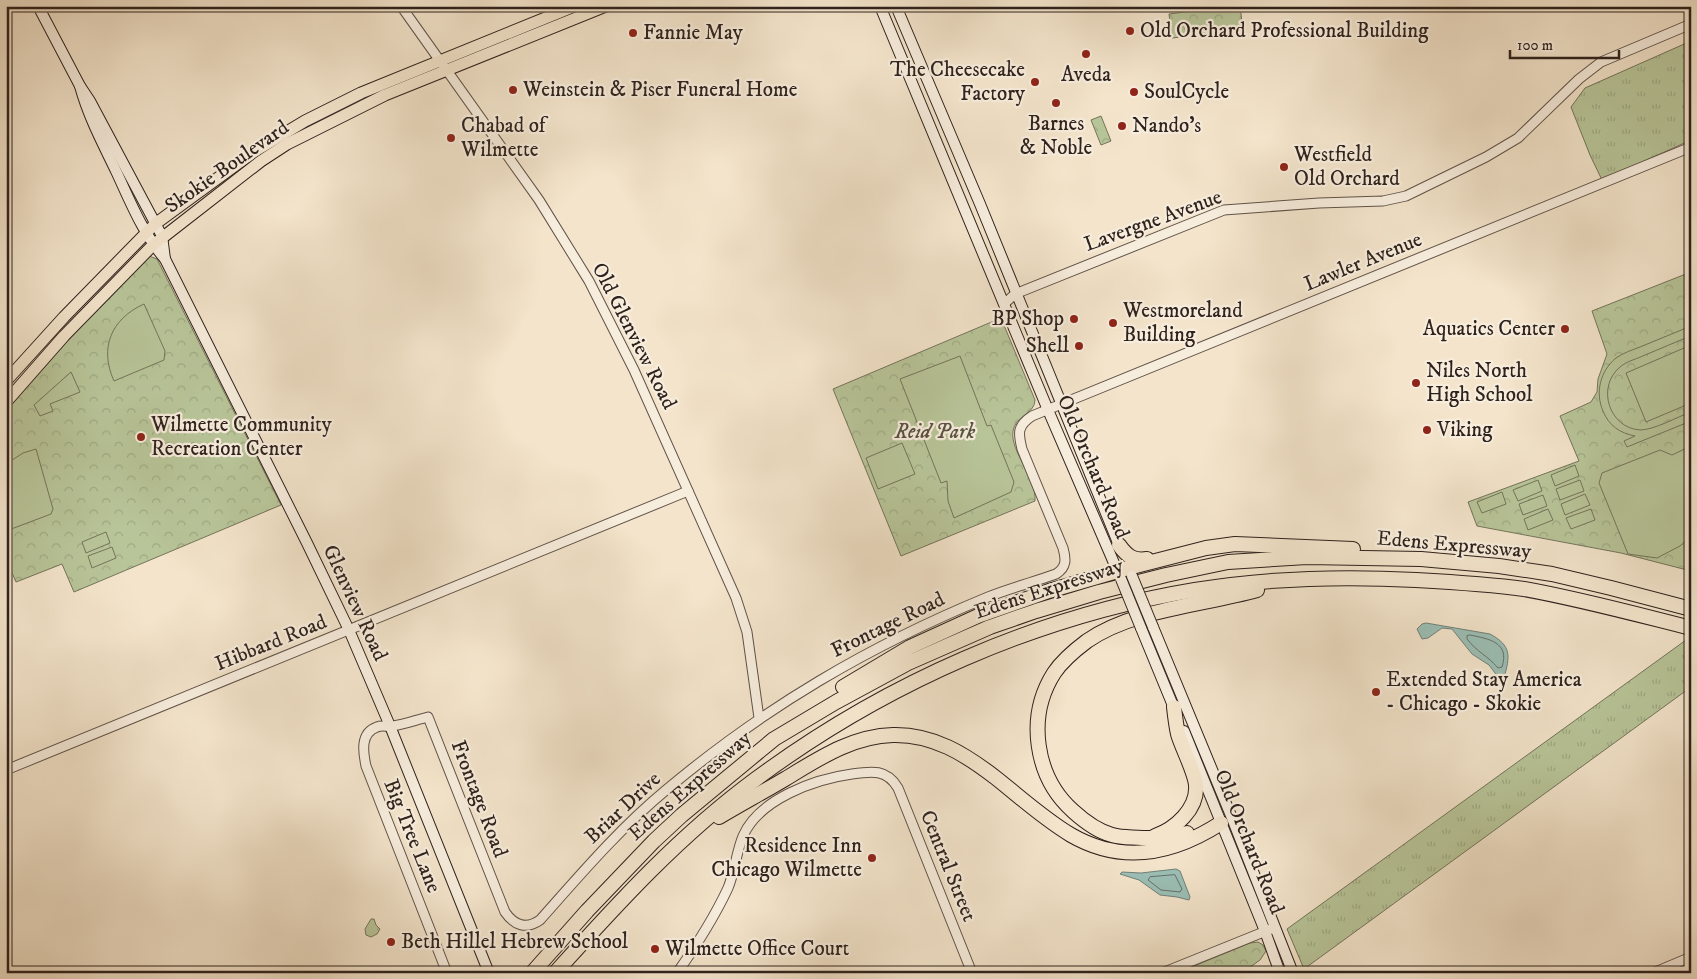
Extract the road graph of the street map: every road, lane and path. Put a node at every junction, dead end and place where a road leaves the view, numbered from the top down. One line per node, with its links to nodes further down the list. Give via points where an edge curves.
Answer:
1 (38, 6): 9 (main road, Glenview Road)
2 (401, 6): 8 (street, Old Glenview Road)
3 (575, 6): 8 (main road, Skokie Boulevard)
4 (606, 6): 8 (main road, Skokie Boulevard)
5 (880, 6): 17 (main road, Old Orchard Road)
6 (896, 6): 16 (main road, Old Orchard Road)
7 (1691, 24): 16 (street, Lavergne Avenue, via 1601,62 1518,138 1406,196 1383,201 1224,210)
8 (444, 66): 11 (main road, Skokie Boulevard, via 361,93 305,121 255,151); 13 (main road, Skokie Boulevard, via 287,144); 22 (street, Old Glenview Road, via 539,200 589,280 634,370)
9 (80, 86): 11 (main road, Glenview Road); 12 (main road, Glenview Road, via 85,104)
10 (1691, 147): 20 (street, Lawler Avenue)
11 (155, 224): 12 (main road, Skokie Boulevard); 13 (main road, Glenview Road)
12 (146, 233): 14 (main road, Glenview Road); 18 (main road, Skokie Boulevard)
13 (162, 236): 14 (main road, Skokie Boulevard); 15 (main road, Glenview Road)
14 (153, 245): 15 (main road, Glenview Road); 19 (main road, Skokie Boulevard, via 64,336)
15 (166, 258): 30 (main road, Glenview Road)
16 (1015, 294): 17 (street, Lavergne Avenue); 20 (main road, Old Orchard Road)
17 (1004, 304): 21 (main road, Old Orchard Road)
18 (6, 381)
19 (6, 402)
20 (1061, 404): 21 (street, Lawler Avenue); 23 (main road, Old Orchard Road)
21 (1048, 410): 26 (main road, Old Orchard Road); 32 (street, Frontage Road, via 1024,421 1019,437 1063,548 1065,562 1061,571 990,596 881,646 837,669)
22 (688, 491): 30 (street, Hibbard Road); 32 (street, Old Glenview Road, via 745,624)
23 (1119, 545): 24 (highway, via 1126,554 1138,560); 26 (main road, Old Orchard Road)
24 (1206, 548): 25 (highway, via 1235,544 1348,548); 26 (highway)
25 (1390, 558): 28 (highway, Edens Expressway, via 1499,566 1552,574); 34 (highway, Edens Expressway, via 1308,557 1228,562 1099,592 990,627 916,660 869,683)
26 (1125, 574): 31 (main road, Old Orchard Road, bridge, via 1141,628); 34 (highway, via 1049,591 978,616 910,647 821,700); 40 (main road, Old Orchard Road, bridge, via 1153,627)
27 (1288, 580): 29 (highway, Edens Expressway, via 1336,577 1464,582 1523,589); 37 (highway, Edens Expressway, via 1194,590 1116,607 1060,623 960,661 827,730 753,781); 38 (highway, via 1256,591 1161,611 1110,629 1088,641 1054,673 1045,691 1037,727 1040,759 1054,788 1065,804 1102,831 1123,837)
28 (1691, 609)
29 (1690, 627)
30 (349, 630): 33 (main road, Glenview Road); 35 (street, Hibbard Road)
31 (1174, 707): 36 (main road, Old Orchard Road); 38 (highway, via 1178,733 1196,785 1194,798 1180,822 1167,832)
32 (759, 718): 39 (street, Briar Drive, via 665,791 604,848 540,920 528,926)
33 (390, 726): 39 (street, Frontage Road, via 428,717 505,912); 43 (street, Big Tree Lane, via 377,727 369,733 363,754); 44 (main road, Glenview Road)
34 (774, 739): 45 (highway, Edens Expressway, via 654,841)
35 (6, 770)
36 (1221, 823): 37 (highway, via 1205,834 1162,850 1131,853 1101,848 1071,835 958,751 929,740 893,735 862,740 826,755); 38 (highway, via 1175,838); 41 (main road, Old Orchard Road)
37 (689, 834): 46 (highway, Edens Expressway, via 644,875)
38 (1149, 838)
39 (518, 924)
40 (1276, 927): 41 (street); 51 (main road, Old Orchard Road)
41 (1265, 931): 49 (street); 50 (main road, Old Orchard Road)
42 (1691, 957): 52 (street)
43 (447, 973)
44 (489, 973)
45 (532, 973)
46 (555, 973)
47 (677, 973): 48 (street, Central Street, via 718,909 730,882 743,835 752,820 789,794 841,775 868,772 887,775 898,788)
48 (972, 973)
49 (1162, 973)
50 (1280, 973)
51 (1293, 973)
52 (1653, 973)

